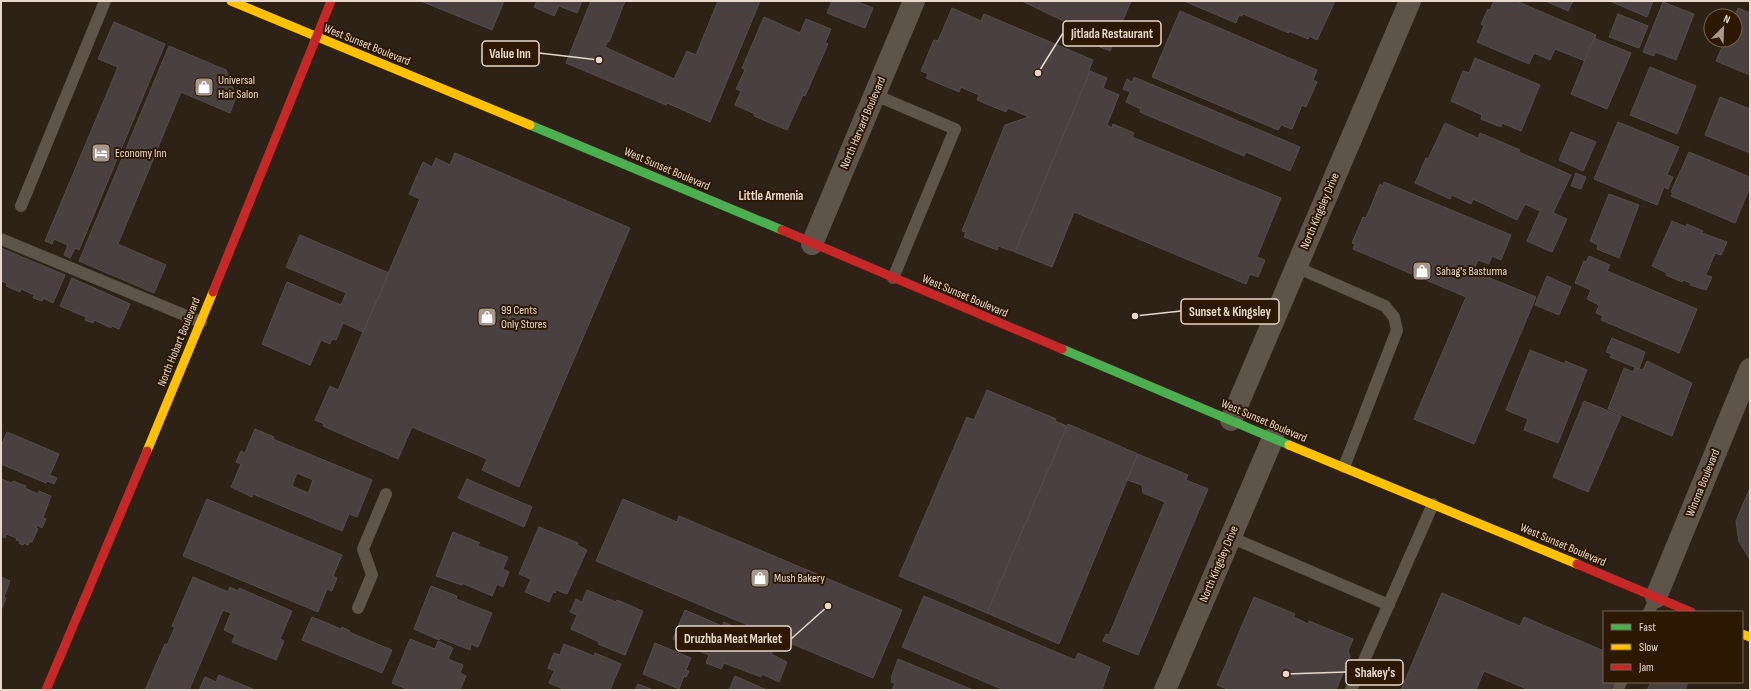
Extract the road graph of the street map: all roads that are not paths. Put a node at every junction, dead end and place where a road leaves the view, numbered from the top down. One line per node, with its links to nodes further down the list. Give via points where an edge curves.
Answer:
1 (105, 1): 8 (lane)
2 (230, 1): 6 (main road, West Sunset Boulevard)
3 (331, 1): 6 (main road, North Hobart Boulevard)
4 (914, 1): 7 (street, North Harvard Boulevard)
5 (1410, 1): 11 (street, North Kingsley Drive)
6 (316, 37): 10 (main road, West Sunset Boulevard); 13 (main road, North Hobart Boulevard)
7 (875, 95): 10 (street, North Harvard Boulevard); 12 (lane, via 954,129)
8 (21, 206)
9 (1, 239): 13 (lane)
10 (812, 244): 12 (main road, West Sunset Boulevard)
11 (1296, 268): 15 (street, North Kingsley Drive); 17 (lane, via 1385,306 1394,317 1397,330)
12 (893, 278): 15 (main road, West Sunset Boulevard)
13 (200, 322): 25 (main road, North Hobart Boulevard)
14 (1750, 369): 22 (street, Winona Boulevard)
15 (1231, 420): 16 (main road, West Sunset Boulevard)
16 (1273, 438): 17 (main road, West Sunset Boulevard); 20 (street, North Kingsley Drive)
17 (1344, 467): 19 (main road, West Sunset Boulevard)
18 (386, 494): 23 (lane, via 362,549 372,575)
19 (1433, 504): 21 (lane); 22 (main road, West Sunset Boulevard)
20 (1230, 537): 21 (lane); 26 (street, North Kingsley Drive)
21 (1389, 605): 27 (lane)
22 (1652, 605): 24 (main road, West Sunset Boulevard)
23 (358, 608)
24 (1685, 611)
25 (46, 690)
26 (1165, 690)
27 (1351, 690)

